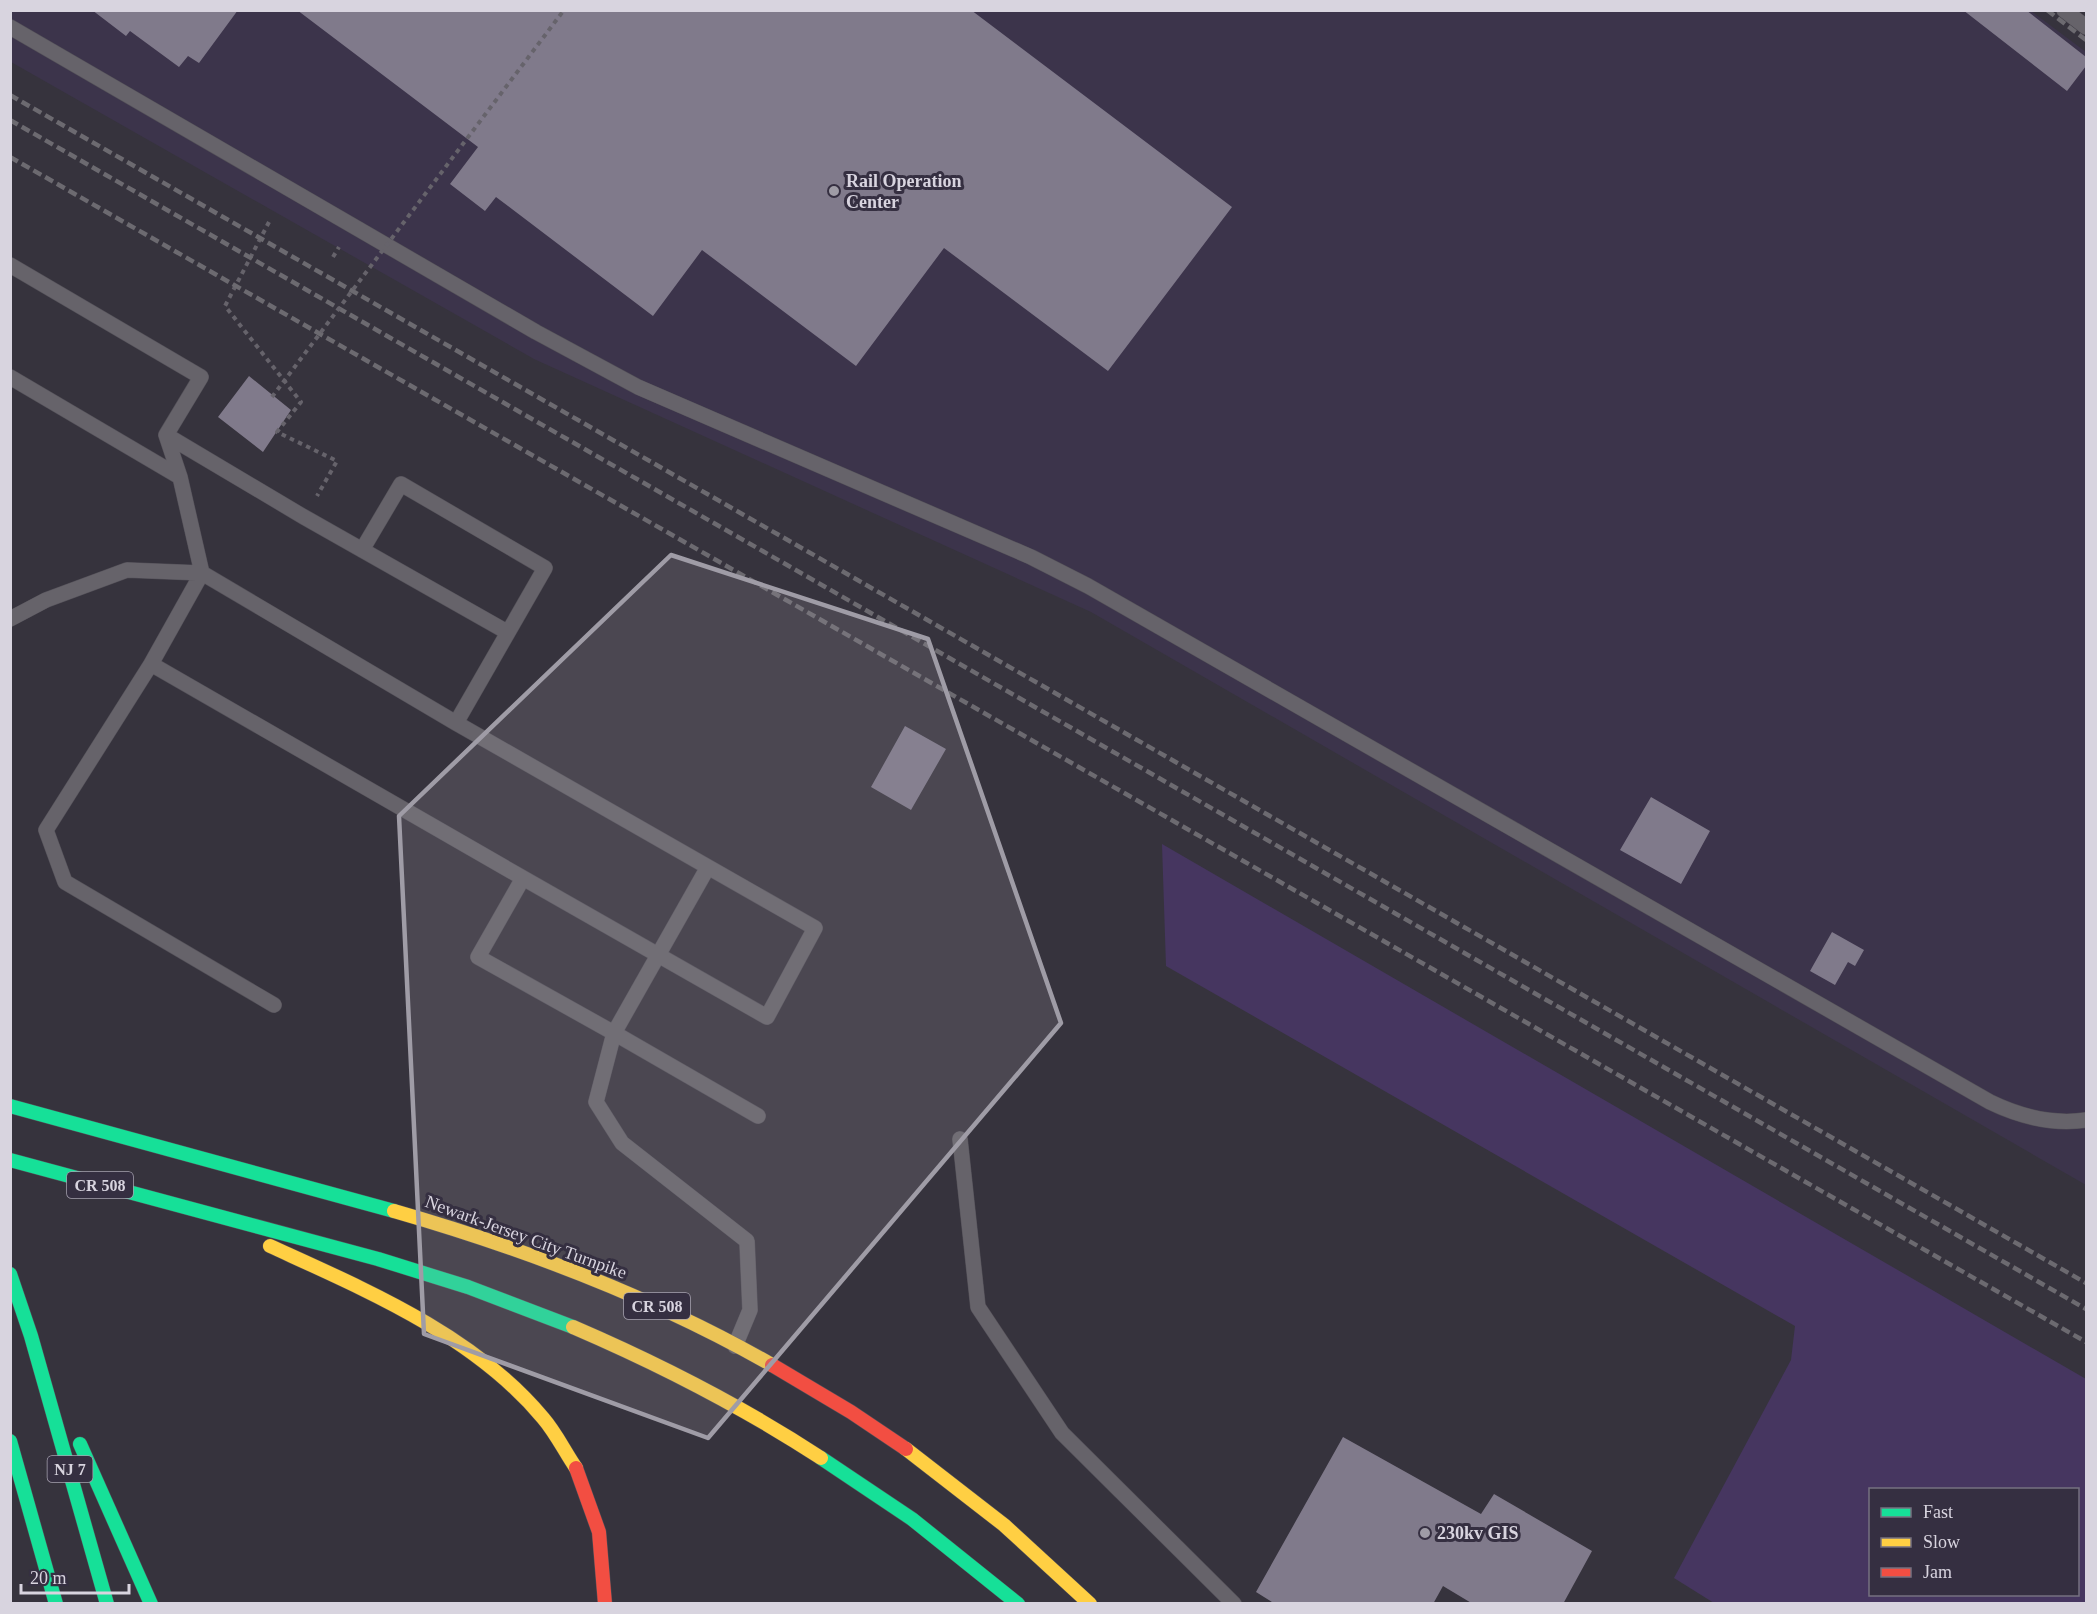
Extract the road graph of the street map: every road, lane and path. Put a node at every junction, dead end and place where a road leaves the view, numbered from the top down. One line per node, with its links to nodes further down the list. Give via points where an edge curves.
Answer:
1 (564, 10): 8 (path, bridge)
2 (2064, 10): 4 (lane)
3 (10, 27): 25 (lane, via 638,387 1088,586 1990,1102 2015,1114 2047,1121)
4 (2086, 27)
5 (269, 222): 11 (path, via 225,306 301,402 277,432 337,461)
6 (10, 265): 9 (lane, via 201,377)
7 (10, 377): 10 (lane)
8 (272, 397)
9 (166, 435): 10 (lane); 11 (lane)
10 (180, 477): 13 (lane)
11 (304, 517): 12 (lane)
12 (362, 550): 15 (lane); 15 (lane, via 401,484 545,568)
13 (202, 573): 14 (lane, via 127,570); 16 (lane); 17 (lane)
14 (10, 618)
15 (507, 632): 17 (lane)
16 (151, 664): 19 (lane); 21 (lane, via 46,831 65,882)
17 (456, 723): 18 (lane)
18 (708, 867): 20 (lane); 20 (lane, via 815,928 766,1017)
19 (524, 878): 20 (lane); 22 (lane, via 477,957)
20 (658, 955): 22 (lane)
21 (274, 1005)
22 (614, 1033): 24 (lane); 31 (lane, via 596,1102 622,1143 747,1241 750,1310)
23 (10, 1106): 31 (highway, Newark-Jersey City Turnpike / CR 508, via 365,1202 479,1237 591,1277)
24 (758, 1116)
25 (2086, 1120)
26 (960, 1139): 39 (lane, via 978,1307 1062,1433)
27 (10, 1160): 28 (highway, CR 508)
28 (190, 1209): 36 (highway, via 380,1296 480,1357 522,1394 556,1435 590,1502 605,1564); 37 (highway, CR 508, via 366,1256 484,1293 567,1324 678,1375 850,1474 956,1551)
29 (10, 1274): 30 (highway, NJ 7)
30 (31, 1336): 34 (highway, NJ 7); 35 (highway)
31 (735, 1346): 38 (highway, Newark-Jersey City Turnpike / CR 508, via 816,1392 911,1454 990,1513)
32 (10, 1441): 33 (highway)
33 (56, 1604)
34 (107, 1604)
35 (151, 1604)
36 (605, 1604)
37 (1018, 1604)
38 (1090, 1604)
39 (1234, 1604)

